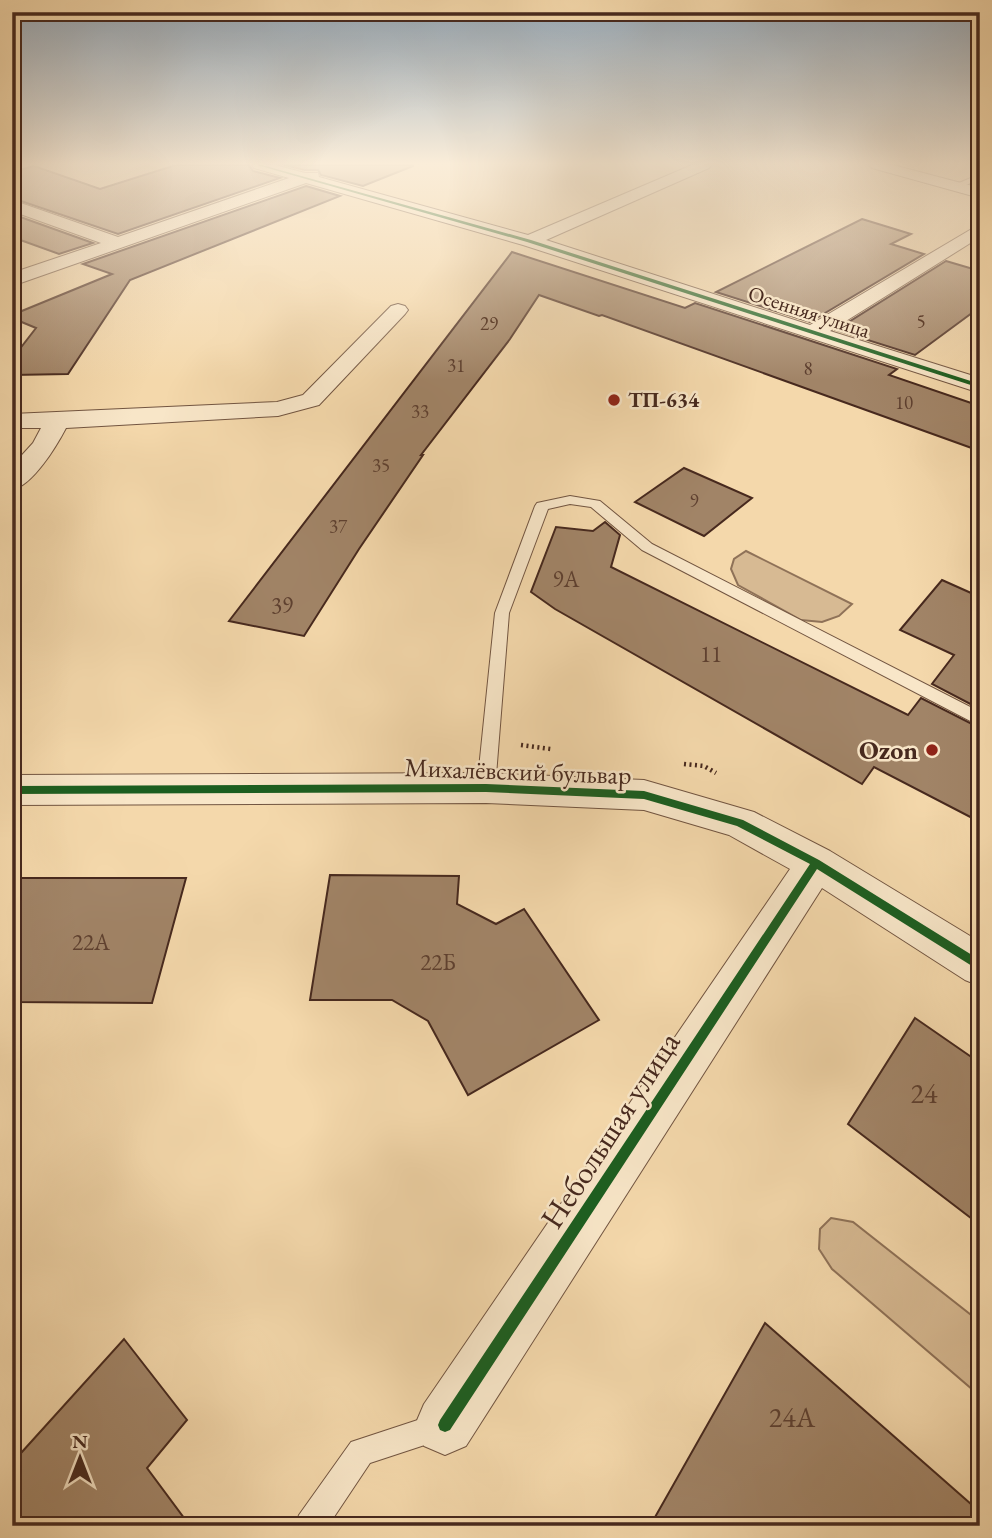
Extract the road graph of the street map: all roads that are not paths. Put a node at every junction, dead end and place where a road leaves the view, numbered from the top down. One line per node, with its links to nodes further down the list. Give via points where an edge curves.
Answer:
1 (100, 237): 7 (street)
2 (135, 237): 7 (street)
3 (514, 237): 6 (street, Осенняя улица)
4 (539, 237): 6 (street)
5 (967, 237): 10 (street)
6 (529, 241): 10 (street, Осенняя улица)
7 (117, 243): 8 (street)
8 (12, 280)
9 (398, 310): 13 (street, via 311,401 278,409)
10 (813, 332): 11 (street, Осенняя улица)
11 (980, 386)
12 (12, 421): 13 (street)
13 (57, 421): 14 (street, via 44,446)
14 (12, 482)
15 (980, 720): 16 (lane, via 647,547 595,504 570,500 542,506 502,613)
16 (486, 788): 17 (street, Михалёвский бульвар); 18 (street, Михалёвский бульвар, via 644,795 740,823)
17 (12, 790)
18 (816, 863): 19 (street, Михалёвский бульвар); 20 (street, Небольшая улица)
19 (980, 966)
20 (445, 1425): 21 (lane, via 361,1452)
21 (310, 1526)

